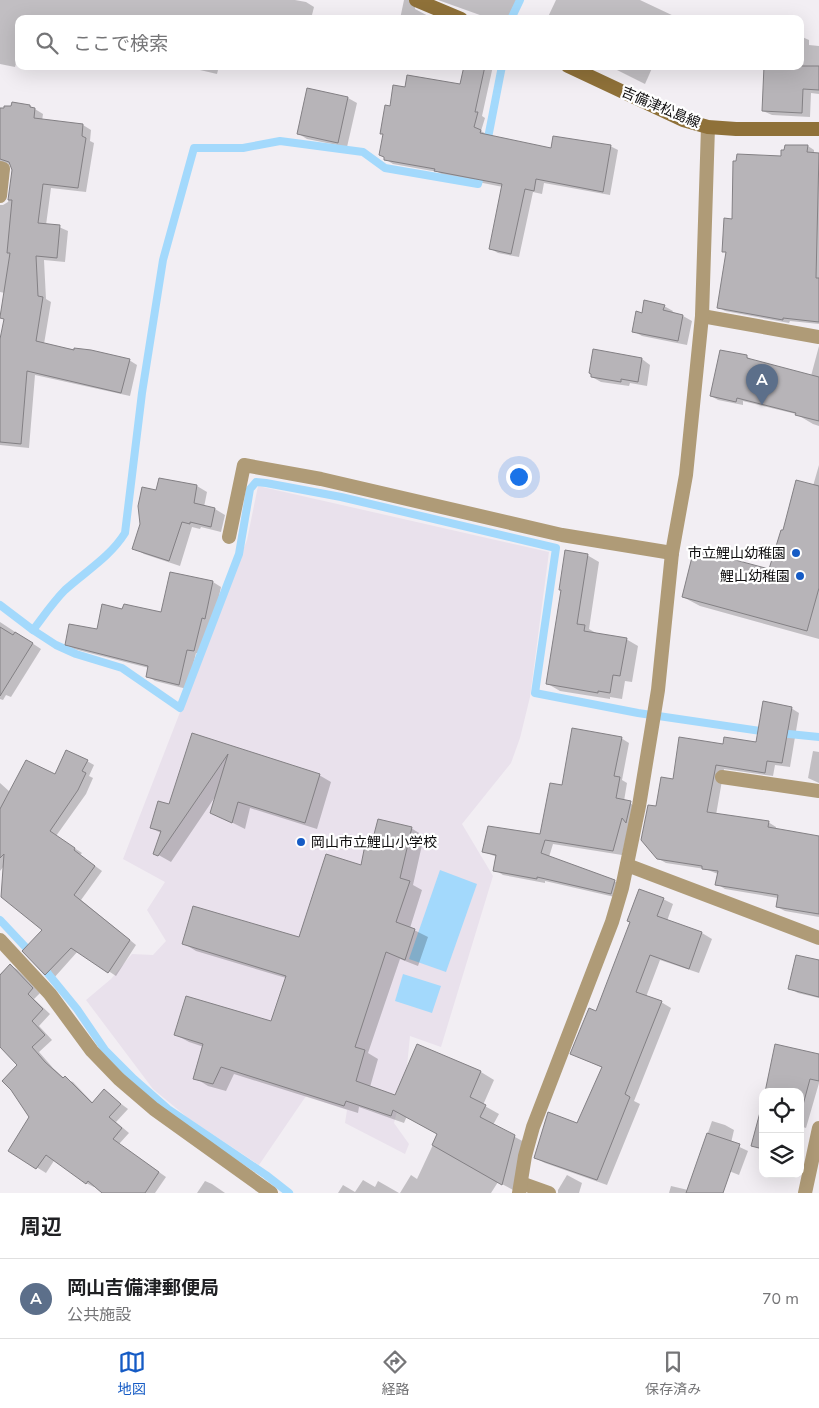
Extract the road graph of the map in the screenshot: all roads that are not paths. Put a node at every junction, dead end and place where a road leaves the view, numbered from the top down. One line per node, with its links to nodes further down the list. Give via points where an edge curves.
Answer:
1 (416, 0): 2 (main road)
2 (452, 15)
3 (577, 70): 4 (main road, 吉備津松島線, via 683,120)
4 (708, 127): 5 (main road, 吉備津松島線); 8 (street)
5 (819, 129)
6 (0, 168): 7 (street, via 3,169)
7 (0, 196)
8 (702, 316): 9 (street); 11 (street, via 686,475)
9 (819, 337)
10 (229, 537): 11 (street, via 244,465 321,479 562,535)
11 (672, 553): 14 (street, via 658,690)
12 (722, 777): 13 (street)
13 (819, 791)
14 (627, 865): 15 (street); 18 (street, via 612,922 533,1127)
15 (819, 938)
16 (0, 940): 19 (street, via 50,994 92,1051 119,1079 154,1109)
17 (819, 1128): 21 (street)
18 (520, 1188): 20 (street)
19 (271, 1193)
20 (549, 1193)
21 (805, 1193)

